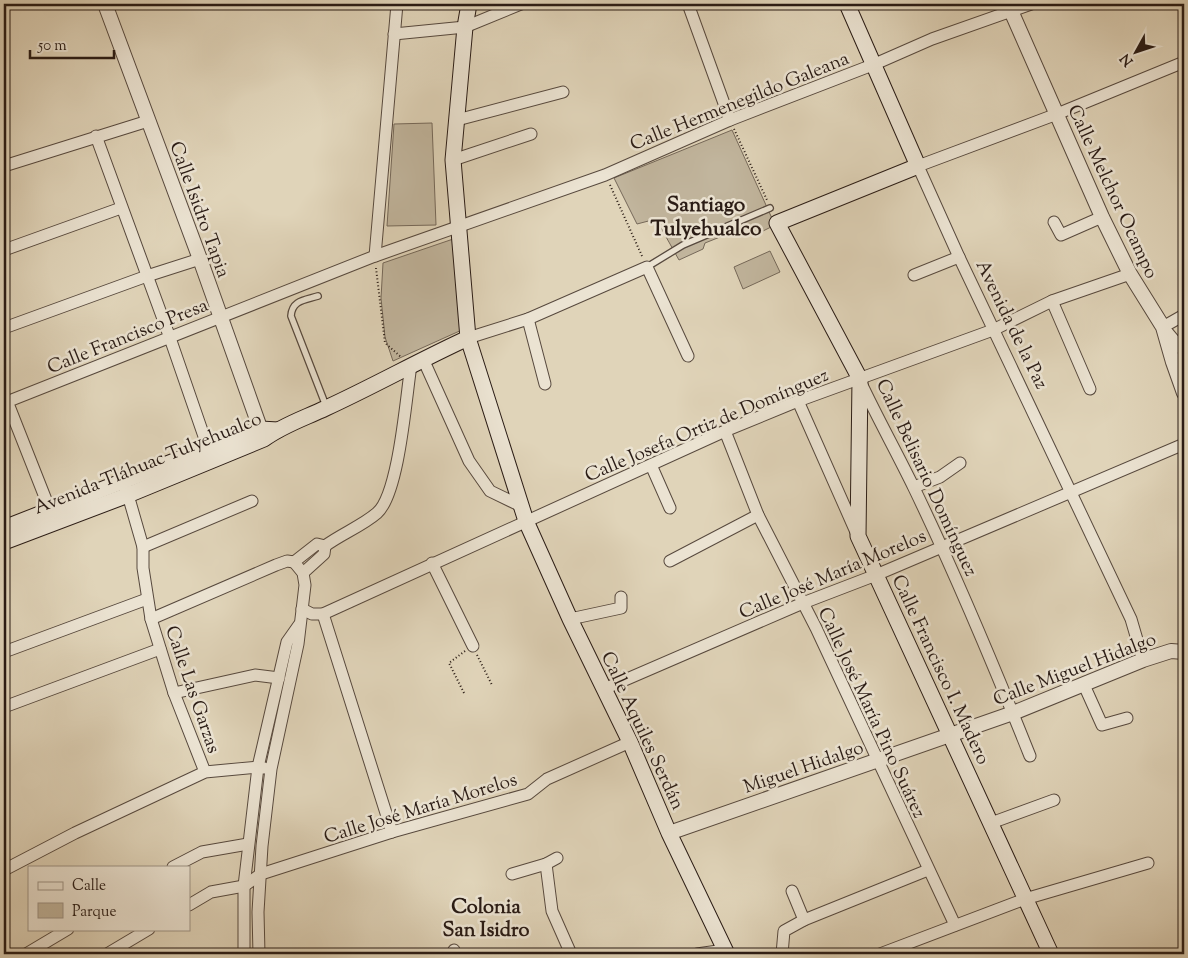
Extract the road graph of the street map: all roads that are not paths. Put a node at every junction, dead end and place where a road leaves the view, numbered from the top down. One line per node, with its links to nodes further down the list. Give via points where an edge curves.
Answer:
1 (105, 4): 17 (street, Calle Isidro Tapia)
2 (397, 4): 10 (street)
3 (469, 4): 9 (main road, Calle Aquiles Serdán)
4 (522, 4): 9 (street)
5 (688, 4): 16 (street)
6 (847, 4): 12 (main road, Avenida de la Paz)
7 (1031, 4): 8 (street, Calle Hermenegildo Galeana)
8 (1010, 8): 12 (street, Calle Hermenegildo Galeana); 14 (street, Calle Melchor Ocampo)
9 (465, 26): 10 (street); 15 (main road, Calle Aquiles Serdán)
10 (394, 34): 29 (street)
11 (1184, 62): 14 (street)
12 (875, 64): 16 (street, Calle Hermenegildo Galeana); 22 (main road, Avenida de la Paz)
13 (563, 92): 15 (street)
14 (1057, 114): 22 (street); 25 (street, Calle Melchor Ocampo)
15 (457, 120): 20 (main road, Calle Aquiles Serdán)
16 (730, 120): 27 (street, Calle Hermenegildo Galeana, via 605,174)
17 (148, 121): 19 (street); 31 (street, Calle Isidro Tapia)
18 (531, 134): 20 (street)
19 (96, 136): 21 (street); 23 (street)
20 (454, 160): 27 (main road, Calle Aquiles Serdán)
21 (4, 164)
22 (918, 166): 30 (street, Avenida de la Paz); 49 (main road, Calle Belisario Domínguez, via 777,223)
23 (121, 208): 28 (street); 35 (street)
24 (770, 208): 32 (lane, via 683,245)
25 (1102, 217): 26 (street, via 1060,236); 33 (street, Calle Melchor Ocampo)
26 (1054, 222)
27 (460, 226): 29 (street, Calle Francisco Presa); 45 (main road, Calle Aquiles Serdán)
28 (4, 250)
29 (375, 256): 39 (street, Calle Francisco Presa)
30 (959, 257): 34 (street); 43 (street, Avenida de la Paz)
31 (200, 259): 35 (street); 39 (street, Calle Isidro Tapia)
32 (647, 267): 40 (street); 47 (street)
33 (1130, 274): 37 (street, Calle Josefa Ortiz de Domínguez); 41 (street, Calle Melchor Ocampo)
34 (914, 275)
35 (147, 276): 42 (street); 44 (street)
36 (318, 296): 55 (lane, via 294,304 291,316)
37 (1052, 301): 43 (street, Calle Josefa Ortiz de Domínguez); 51 (street)
38 (1184, 315): 41 (street)
39 (220, 317): 44 (street, Calle Francisco Presa); 57 (street, Calle Isidro Tapia)
40 (528, 318): 45 (street); 50 (street)
41 (1163, 327): 46 (street); 52 (street, Calle Melchor Ocampo)
42 (4, 328)
43 (993, 330): 49 (street, Calle Josefa Ortiz de Domínguez); 64 (street, Avenida de la Paz)
44 (170, 338): 54 (street, Calle Francisco Presa); 59 (street)
45 (468, 338): 48 (main road, Avenida Tláhuac Tulyehualco); 66 (main road, Calle Aquiles Serdán)
46 (1184, 352)
47 (688, 356)
48 (417, 362): 55 (main road, Avenida Tláhuac Tulyehualco); 66 (street, via 469,461 490,490); 74 (street, via 389,496 378,512)
49 (860, 379): 53 (street, Calle Josefa Ortiz de Domínguez); 62 (street, Calle Belisario Domínguez); 72 (main road)
50 (545, 384)
51 (1090, 389)
52 (1184, 393)
53 (798, 401): 56 (street, Calle Josefa Ortiz de Domínguez); 72 (street, Calle Francisco I. Madero)
54 (6, 402): 68 (street)
55 (326, 408): 57 (main road, Avenida Tláhuac Tulyehualco)
56 (725, 431): 61 (street, Calle Josefa Ortiz de Domínguez); 69 (street, Calle José María Pino Suárez)
57 (262, 434): 59 (main road, Avenida Tláhuac Tulyehualco); 63 (main road, Avenida Tláhuac Tulyehualco)
58 (1184, 444): 64 (street, Calle José María Morelos)
59 (208, 448): 63 (main road, Avenida Tláhuac Tulyehualco)
60 (960, 463): 62 (street, via 940,477)
61 (650, 465): 67 (street); 70 (street, Calle Josefa Ortiz de Domínguez)
62 (914, 487): 75 (street, Calle Belisario Domínguez)
63 (126, 488): 68 (main road, Avenida Tláhuac Tulyehualco); 73 (main road, Avenida Tláhuac Tulyehualco); 76 (street, Calle Las Garzas)
64 (1072, 492): 75 (street, Calle José María Morelos); 94 (street, Avenida de la Paz, via 1131,618)
65 (252, 501): 76 (street)
66 (521, 506): 70 (main road, Calle Aquiles Serdán)
67 (670, 508)
68 (50, 510): 71 (main road, Avenida Tláhuac Tulyehualco)
69 (758, 515): 77 (street); 84 (street, Calle José María Pino Suárez)
70 (526, 521): 79 (street, Calle Josefa Ortiz de Domínguez); 88 (main road, Calle Aquiles Serdán)
71 (4, 528)
72 (858, 536): 81 (main road, Calle Francisco I. Madero)
73 (4, 542)
74 (325, 546): 78 (street, via 317,544); 80 (street, via 324,554)
75 (941, 546): 81 (street, Calle José María Morelos); 100 (street, Calle Belisario Domínguez)
76 (143, 547): 83 (street, Calle Las Garzas)
77 (670, 561)
78 (294, 562): 80 (street); 87 (street, Calle Las Garzas, via 276,565)
79 (432, 563): 86 (street, Calle Josefa Ortiz de Domínguez); 90 (street)
80 (303, 572): 85 (street)
81 (876, 575): 84 (street, Calle José María Morelos); 102 (main road, Calle Francisco I. Madero)
82 (621, 597): 88 (street, via 621,608)
83 (147, 599): 87 (street, Calle Las Garzas); 92 (street)
84 (803, 603): 97 (street, Calle José María Morelos); 105 (street, Calle José María Pino Suárez)
85 (302, 610): 86 (street); 89 (street)
86 (323, 614): 111 (street)
87 (151, 619): 91 (street, Calle Las Garzas)
88 (570, 619): 97 (main road, Calle Aquiles Serdán)
89 (300, 623): 95 (street, via 287,642); 107 (street)
90 (473, 646)
91 (160, 649): 98 (street, Calle Las Garzas); 99 (street)
92 (4, 652)
93 (1184, 652): 94 (street, Calle Miguel Hidalgo, via 1171,651)
94 (1143, 660): 96 (street, Calle Miguel Hidalgo)
95 (279, 678): 98 (street, via 255,675); 106 (street)
96 (1084, 685): 100 (street, Calle Miguel Hidalgo); 101 (street, via 1102,725)
97 (604, 688): 103 (main road, Calle Aquiles Serdán)
98 (174, 693): 108 (street, Calle Las Garzas)
99 (4, 707)
100 (1013, 713): 102 (street, Calle Miguel Hidalgo); 104 (street, Calle Belisario Domínguez)
101 (1126, 718)
102 (949, 734): 105 (street, Miguel Hidalgo); 110 (main road, Calle Francisco I. Madero)
103 (630, 742): 111 (street, Calle José María Morelos, via 547,779 528,794); 112 (main road, Calle Aquiles Serdán)
104 (1030, 756)
105 (877, 760): 112 (street, Miguel Hidalgo); 119 (street, Calle José María Pino Suárez)
106 (258, 767): 107 (street); 108 (street); 113 (street)
107 (271, 769): 120 (street)
108 (205, 772): 118 (street, via 75,832)
109 (1054, 800): 110 (street)
110 (990, 823): 124 (main road, Calle Francisco I. Madero)
111 (392, 832): 120 (street, Calle José María Morelos)
112 (669, 833): 130 (main road, Calle Aquiles Serdán)
113 (248, 844): 117 (street, via 202,852); 122 (street)
114 (557, 858): 116 (street)
115 (1148, 863): 124 (street)
116 (546, 864): 121 (street); 135 (street, via 552,912)
117 (175, 866)
118 (4, 870)
119 (928, 870): 126 (street); 127 (street, Calle José María Pino Suárez)
120 (261, 874): 122 (street, Calle José María Morelos); 134 (street)
121 (512, 874)
122 (244, 886): 125 (street, via 211,892); 133 (street)
123 (792, 891): 126 (street)
124 (1025, 899): 127 (street); 139 (main road, Calle Francisco I. Madero)
125 (190, 904)
126 (804, 920): 137 (street, via 784,931)
127 (955, 925): 138 (street)
128 (66, 930): 131 (street)
129 (147, 930): 132 (street)
130 (726, 952): 136 (street)
131 (26, 954)
132 (107, 954)
133 (244, 954)
134 (259, 954)
135 (570, 954)
136 (697, 954)
137 (782, 954)
138 (880, 954)
139 (1051, 954)

